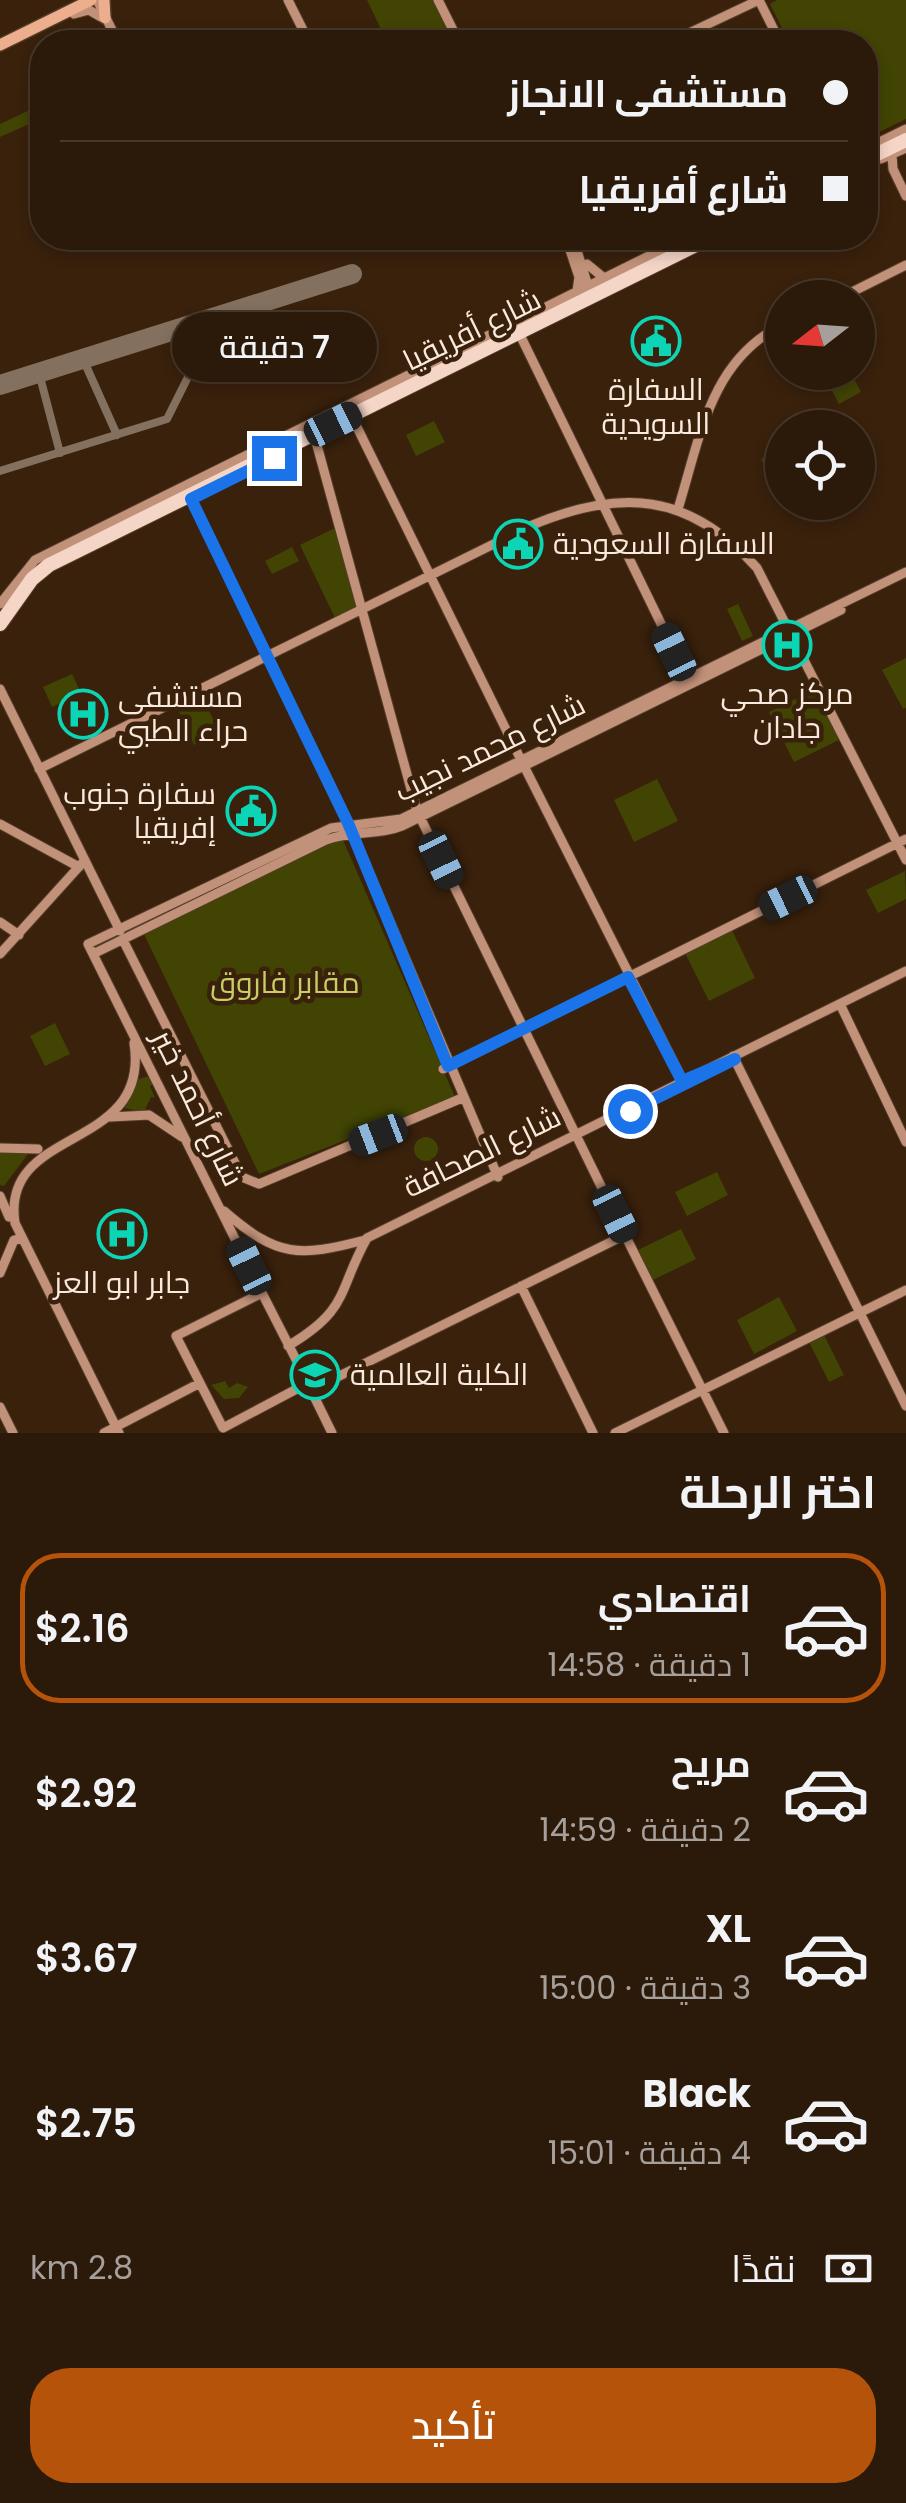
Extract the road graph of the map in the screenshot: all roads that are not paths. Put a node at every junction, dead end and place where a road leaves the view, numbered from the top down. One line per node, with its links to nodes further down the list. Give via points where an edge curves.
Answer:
1 (77, 0): 19 (main road)
2 (96, 0): 7 (main road); 8 (main road)
3 (288, 0): 11 (street)
4 (438, 0): 12 (street)
5 (745, 0): 13 (street)
6 (762, 2): 14 (street); 15 (street)
7 (103, 17): 9 (street, via 82,10); 10 (street)
8 (35, 30)
9 (37, 30)
10 (109, 30)
11 (303, 30)
12 (453, 30)
13 (691, 30)
14 (694, 30)
15 (775, 30)
16 (30, 33): 18 (street)
17 (30, 33): 18 (main road)
18 (23, 36): 19 (main road)
19 (0, 44)
20 (902, 138): 21 (highway); 22 (street)
21 (878, 152)
22 (892, 155): 23 (street); 25 (street)
23 (878, 157)
24 (878, 164): 25 (street)
25 (895, 174): 26 (street)
26 (906, 196)
27 (577, 250): 38 (street)
28 (579, 250): 34 (street)
29 (672, 250): 33 (street, شارع أفريقيا)
30 (676, 250): 33 (highway, شارع أفريقيا)
31 (680, 250): 33 (highway, شارع أفريقيا)
32 (683, 250): 33 (street, شارع أفريقيا)
33 (667, 255): 36 (street, شارع أفريقيا); 38 (highway, شارع أفريقيا); 40 (street, شارع أفريقيا)
34 (587, 264): 36 (street); 38 (street)
35 (906, 266): 37 (street)
36 (607, 278): 38 (street, شارع أفريقيا)
37 (875, 281)
38 (590, 290): 41 (highway, شارع أفريقيا)
39 (765, 335): 47 (street, via 720,380)
40 (520, 337): 41 (street, شارع أفريقيا); 46 (street)
41 (469, 354): 42 (street, شارع أفريقيا); 44 (highway, شارع أفريقيا); 45 (highway, شارع أفريقيا); 48 (street, شارع أفريقيا, via 60,547)
42 (352, 419): 43 (street, شارع أفريقيا); 50 (street)
43 (314, 438): 44 (street, شارع أفريقيا); 52 (street)
44 (273, 456): 45 (highway, شارع أفريقيا)
45 (186, 496): 48 (highway, شارع أفريقيا); 54 (highway, شارع أفريقيا, via 43,569); 56 (street, شارع أفريقيا, via 42,576); 57 (street)
46 (602, 502): 47 (street); 50 (street, via 530,526); 58 (street)
47 (678, 510): 55 (street, via 743,552)
48 (25, 572): 51 (street, شارع أفريقيا); 53 (highway, شارع أفريقيا)
49 (906, 575): 55 (street, شارع محمد نجيب)
50 (430, 576): 52 (street); 60 (street)
51 (0, 604)
52 (362, 611): 57 (street); 62 (street)
53 (0, 613)
54 (0, 624)
55 (792, 630): 58 (street, شارع محمد نجيب); 60 (street, شارع محمد نجيب); 66 (street)
56 (0, 631)
57 (265, 657): 61 (street); 65 (street)
58 (688, 680): 60 (street, شارع محمد نجيب)
59 (0, 688): 61 (street)
60 (522, 763): 62 (street, شارع محمد نجيب); 75 (street)
61 (40, 769): 68 (street)
62 (419, 814): 64 (street, شارع محمد نجيب); 77 (street)
63 (0, 824): 68 (street)
64 (364, 828): 65 (street); 65 (street, شارع محمد نجيب)
65 (345, 829): 71 (street, شارع محمد نجيب); 80 (street)
66 (902, 841): 67 (street); 75 (street)
67 (906, 860)
68 (82, 864): 70 (street); 71 (street)
69 (0, 922): 70 (street)
70 (18, 935): 73 (street)
71 (122, 935): 72 (street, شارع محمد نجيب); 85 (street, via 242,1177 259,1184)
72 (91, 949): 78 (street, شارع أحمد خير)
73 (0, 954)
74 (906, 973): 76 (street, شارع الصحافة)
75 (628, 977): 77 (street); 83 (street)
76 (840, 1005): 79 (street, شارع الصحافة); 90 (street)
77 (524, 1029): 80 (street); 88 (street)
78 (132, 1030): 81 (street, شارع أحمد خير); 82 (street)
79 (734, 1058): 83 (street, شارع الصحافة); 88 (street, شارع الصحافة); 106 (street)
80 (446, 1067): 85 (street)
81 (154, 1076): 82 (street); 84 (street, شارع أحمد خير)
82 (134, 1081): 86 (street)
83 (682, 1081): 88 (street, شارع الصحافة)
84 (165, 1096): 87 (street, via 164,1108); 89 (street, شارع أحمد خير)
85 (456, 1098): 93 (street)
86 (123, 1109): 87 (street); 92 (street)
87 (150, 1115): 89 (street)
88 (577, 1135): 93 (street, شارع الصحافة); 99 (street)
89 (188, 1142): 97 (street, شارع أحمد خير)
90 (906, 1142)
91 (0, 1148): 92 (street)
92 (30, 1154): 94 (street)
93 (496, 1176): 100 (street, شارع الصحافة)
94 (16, 1181): 95 (street); 98 (street)
95 (0, 1188)
96 (0, 1196): 98 (street)
97 (218, 1206): 100 (street, شارع الصحافة, via 250,1233 294,1251); 105 (street, شارع أحمد خير)
98 (12, 1219): 101 (street)
99 (625, 1235): 103 (street); 110 (street)
100 (366, 1242): 107 (street, via 337,1305)
101 (19, 1244): 102 (street); 114 (street)
102 (0, 1272)
103 (521, 1286): 109 (street); 118 (street)
104 (906, 1290): 106 (street)
105 (262, 1293): 107 (street, شارع أحمد خير); 108 (street, via 176,1336)
106 (860, 1313): 110 (street); 111 (street)
107 (289, 1348): 109 (street, شارع أحمد خير)
108 (202, 1386): 113 (street); 114 (street)
109 (310, 1386): 113 (street); 117 (street, شارع أحمد خير)
110 (702, 1390): 119 (street); 120 (street)
111 (906, 1406)
112 (0, 1407): 115 (street)
113 (222, 1430)
114 (116, 1431): 116 (street)
115 (14, 1433)
116 (104, 1433)
117 (332, 1433)
118 (593, 1433)
119 (615, 1433)
120 (724, 1433)

